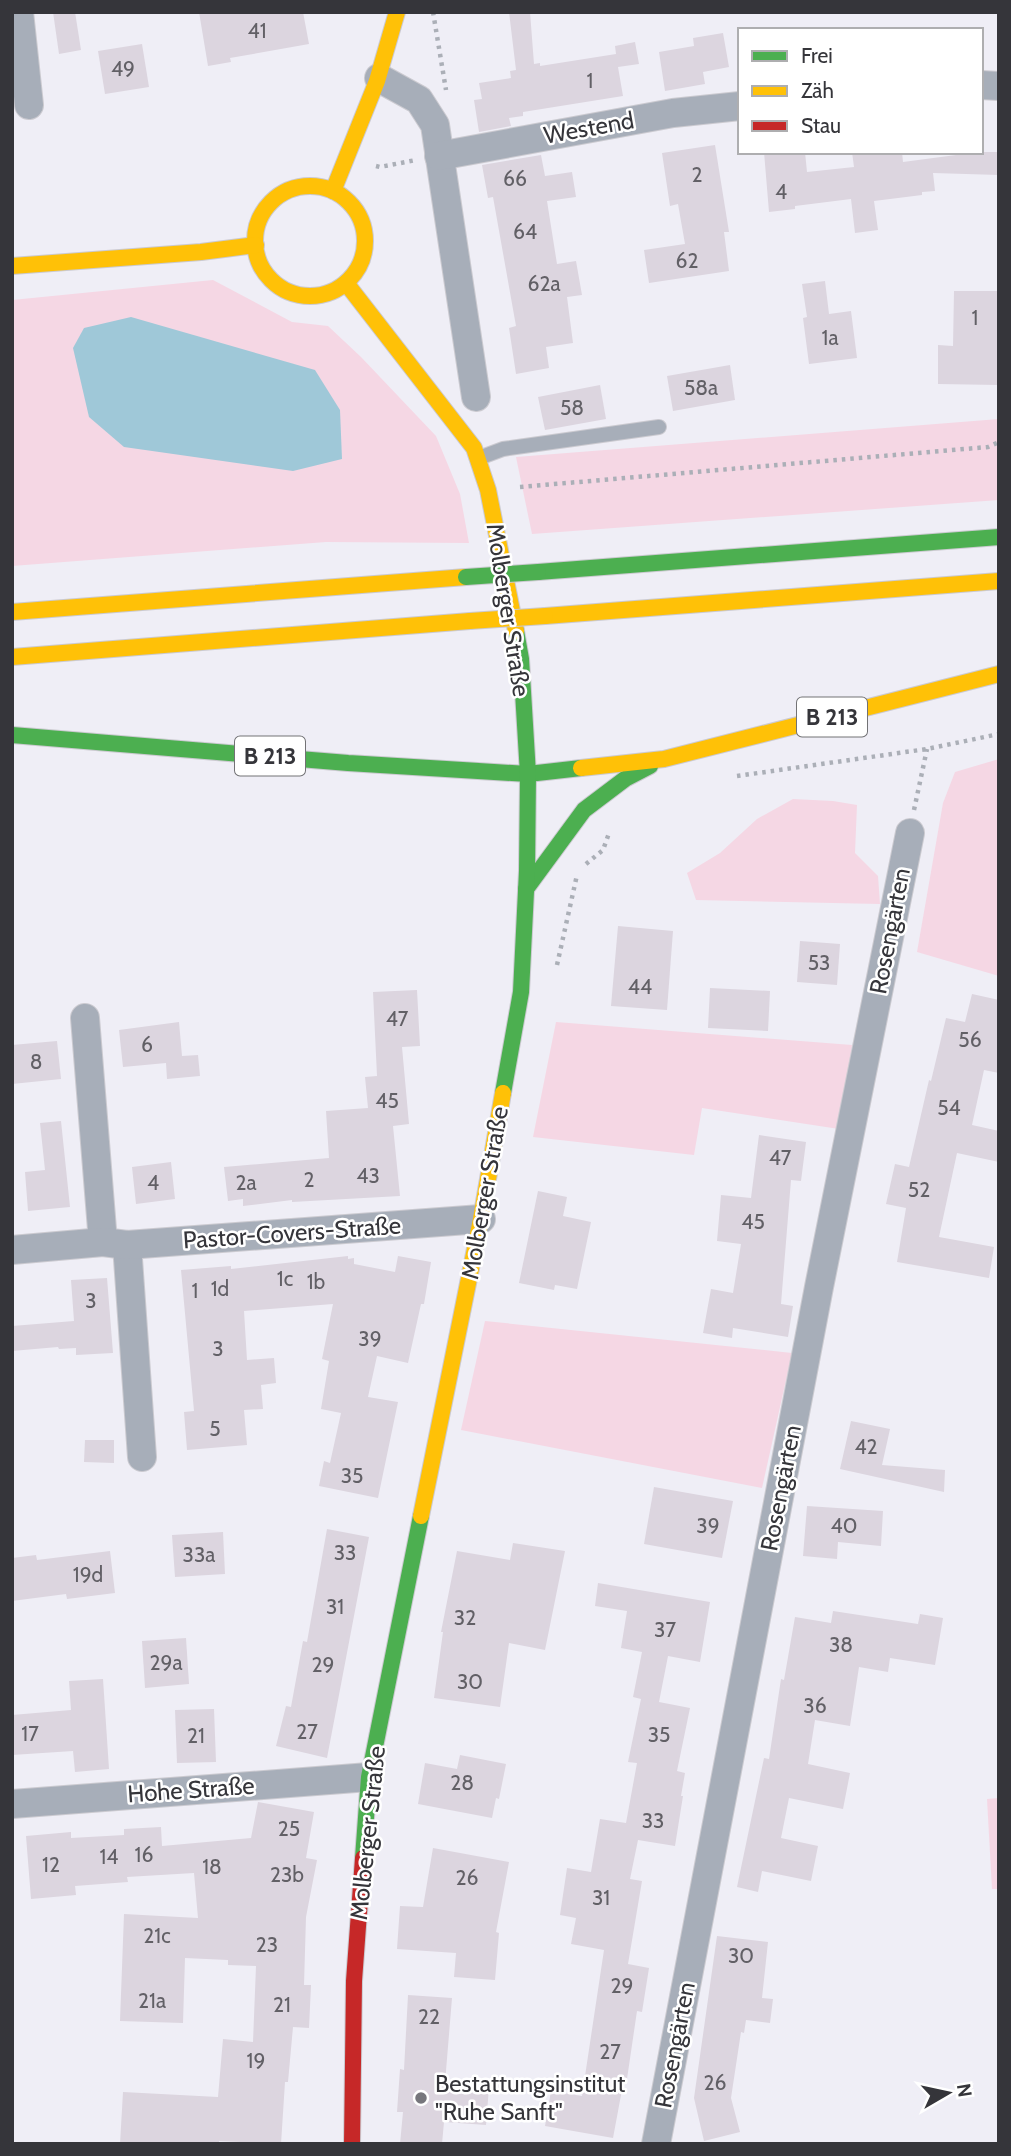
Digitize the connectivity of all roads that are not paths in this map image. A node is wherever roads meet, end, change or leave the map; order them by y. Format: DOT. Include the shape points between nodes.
graph roads {
  1 [pos="19,12"];
  2 [pos="397,12"];
  3 [pos="379,78"];
  4 [pos="29,105"];
  5 [pos="738,106"];
  6 [pos="439,156"];
  7 [pos="333,191"];
  8 [pos="256,244"];
  9 [pos="12,266"];
  10 [pos="346,283"];
  11 [pos="476,397"];
  12 [pos="659,427"];
  13 [pos="478,459"];
  14 [pos="999,537"];
  15 [pos="999,581"];
  16 [pos="39,594"];
  17 [pos="127,603"];
  18 [pos="12,612"];
  19 [pos="12,657"];
  20 [pos="999,674"];
  21 [pos="12,735"];
  22 [pos="664,758"];
  23 [pos="528,774"];
  24 [pos="910,833"];
  25 [pos="526,889"];
  26 [pos="85,1018"];
  27 [pos="481,1219"];
  28 [pos="115,1243"];
  29 [pos="12,1250"];
  30 [pos="142,1457"];
  31 [pos="369,1777"];
  32 [pos="12,1804"];
  33 [pos="352,2144"];
  34 [pos="656,2144"];
  1 -- 4 [label="street"];
  2 -- 3 [label="main road"];
  3 -- 6 [label="street" via="419,100 435,125"];
  3 -- 7 [label="main road"];
  5 -- 6 [label="street, Westend" via="673,113"];
  6 -- 11 [label="street"];
  7 -- 8 [label="main road" via="306,186 273,200 262,214"];
  7 -- 10 [label="main road" via="354,207 366,240 363,258"];
  8 -- 9 [label="main road" via="201,253"];
  8 -- 10 [label="main road" via="262,267 288,292 325,295"];
  10 -- 13 [label="main road, Molberger Straße" via="474,447"];
  12 -- 13 [label="lane" via="503,449"];
  13 -- 23 [label="main road, Molberger Straße" via="521,659"];
  14 -- 17 [label="main road, bridge"];
  15 -- 19 [label="main road, bridge"];
  16 -- 17 [label="main road"];
  17 -- 18 [label="main road"];
  20 -- 22 [label="main road, B 213"];
  21 -- 23 [label="main road, B 213"];
  22 -- 23 [label="main road, B 213"];
  22 -- 25 [label="main road, B 213" via="625,779 584,810"];
  23 -- 25 [label="main road, Molberger Straße"];
  24 -- 34 [label="street, Rosengärten" via="808,1340"];
  25 -- 27 [label="main road, Molberger Straße" via="521,992"];
  26 -- 28 [label="street"];
  27 -- 28 [label="street, Pastor-Covers-Straße"];
  27 -- 31 [label="main road, Molberger Straße"];
  28 -- 29 [label="street, Pastor-Covers-Straße"];
  28 -- 30 [label="street"];
  31 -- 32 [label="street, Hohe Straße"];
  31 -- 33 [label="main road, Molberger Straße" via="354,1981"];
}
